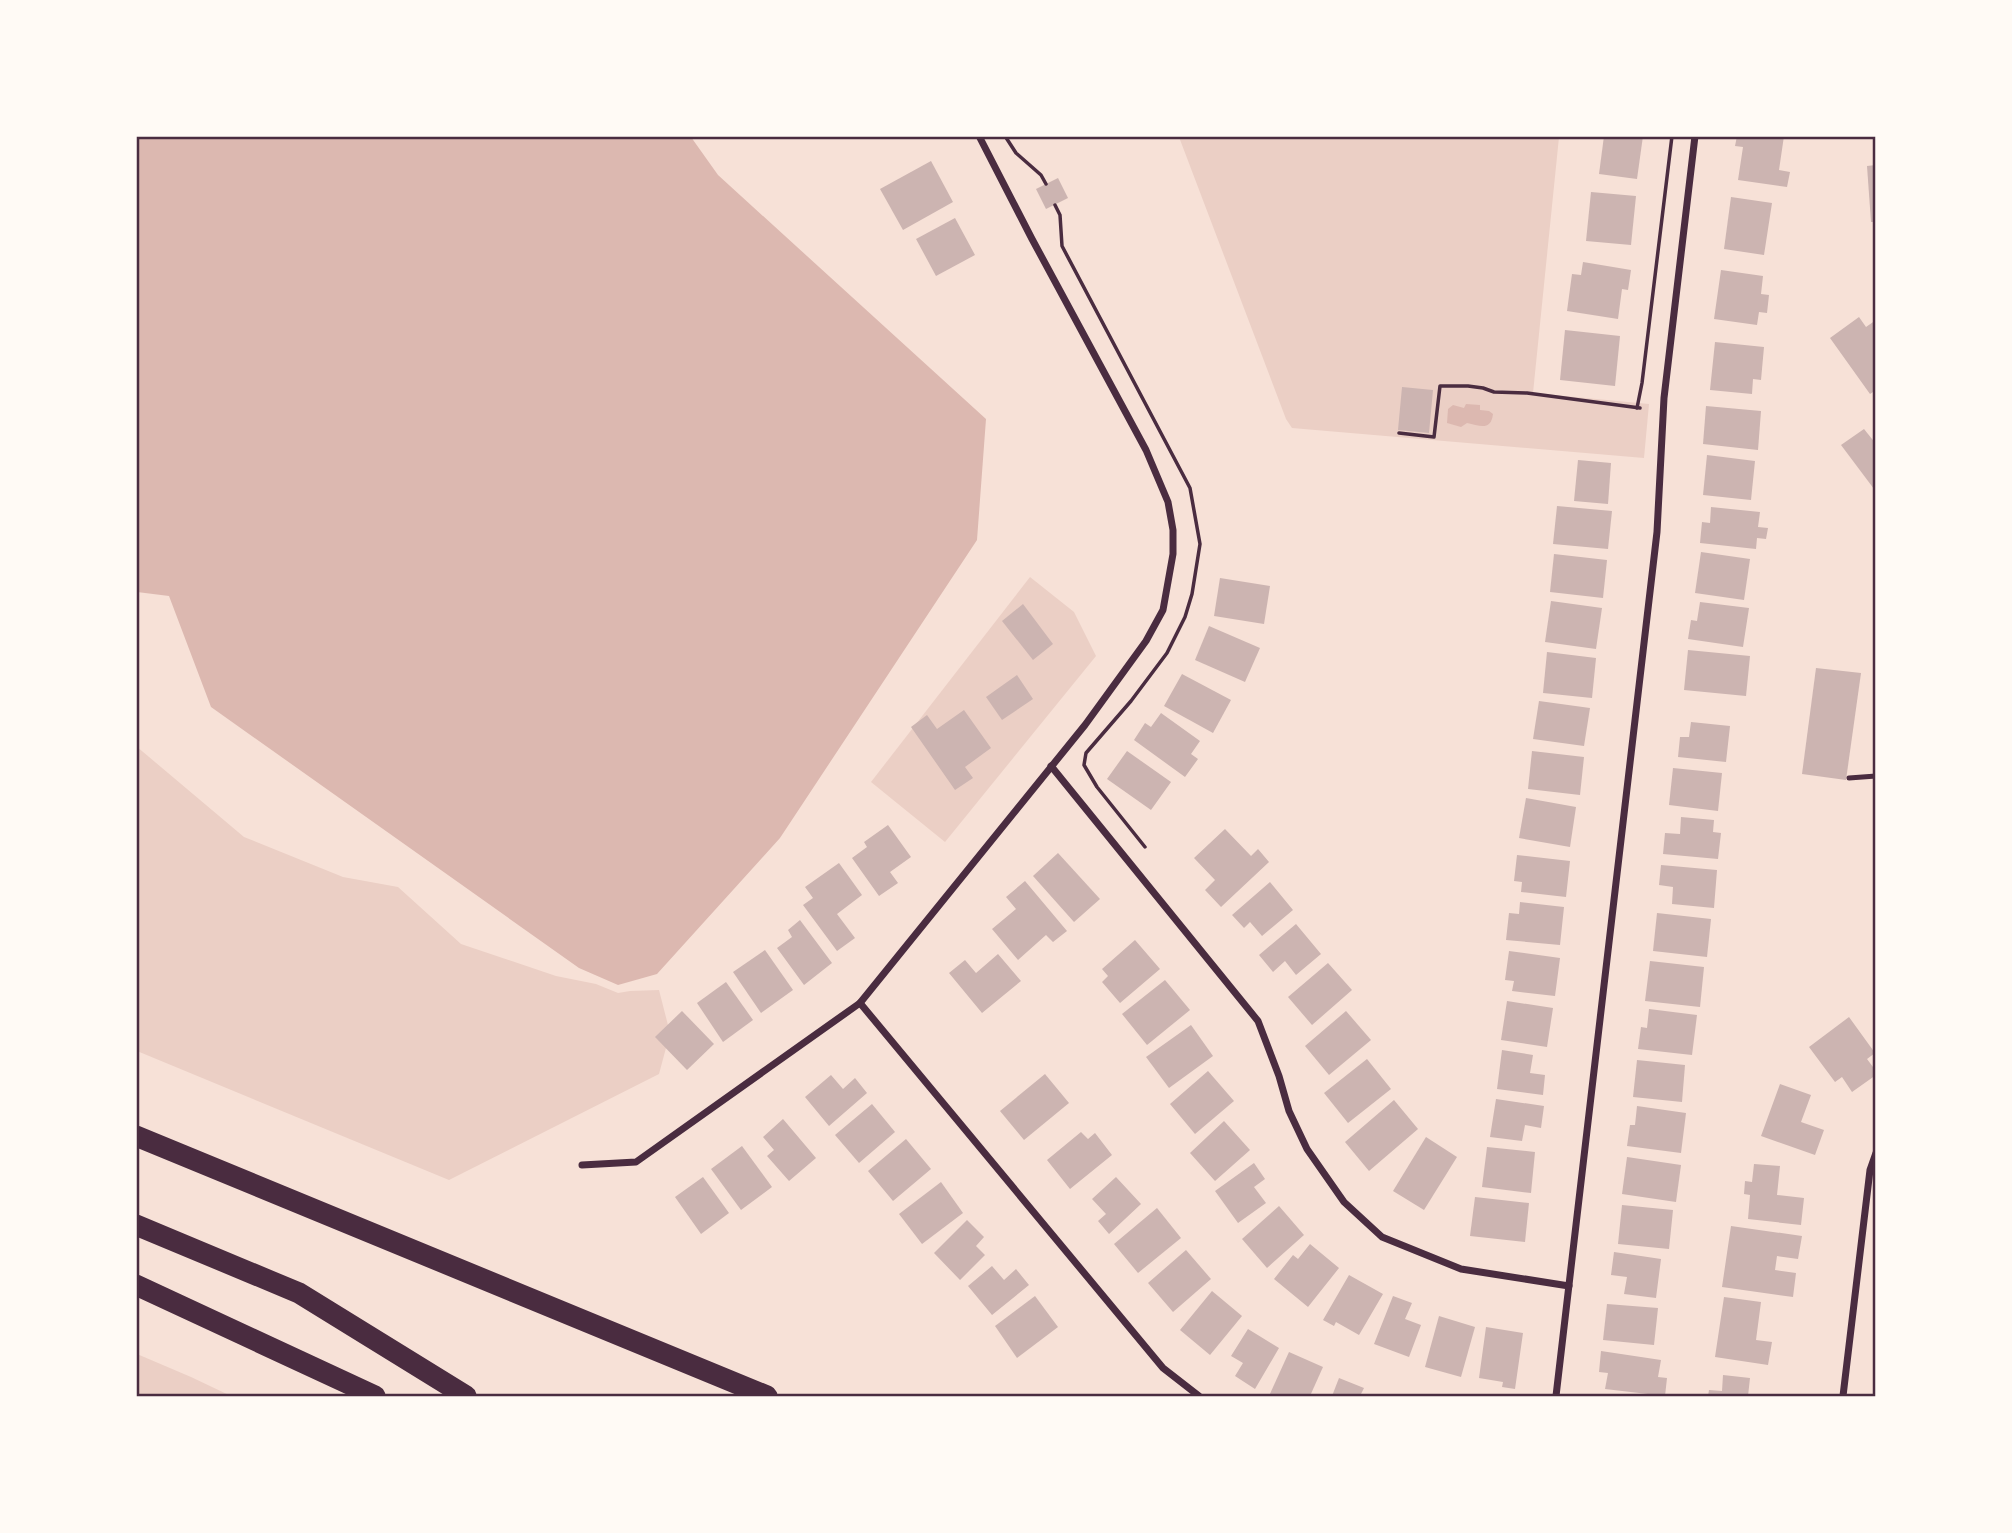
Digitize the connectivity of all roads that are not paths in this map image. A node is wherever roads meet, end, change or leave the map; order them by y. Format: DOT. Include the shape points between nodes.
graph roads {
  1 [pos="979,136"];
  2 [pos="1695,136"];
  3 [pos="1051,766"];
  4 [pos="1875,776"];
  5 [pos="1849,778"];
  6 [pos="860,1003"];
  7 [pos="136,1136"];
  8 [pos="1875,1153"];
  9 [pos="582,1165"];
  10 [pos="136,1225"];
  11 [pos="136,1286"];
  12 [pos="1569,1286"];
  13 [pos="375,1396"];
  14 [pos="466,1396"];
  15 [pos="767,1396"];
  16 [pos="1199,1396"];
  17 [pos="1556,1396"];
  18 [pos="1843,1396"];
  1 -- 3 [label="street" via="1146,450 1168,502 1173,530 1164,610"];
  2 -- 12 [label="street" via="1664,398 1657,532"];
  3 -- 6 [label="street"];
  3 -- 12 [label="street" via="1258,1021 1307,1149 1344,1202 1382,1237 1461,1269"];
  4 -- 5 [label="lane"];
  6 -- 9 [label="street" via="636,1163"];
  6 -- 16 [label="street" via="1163,1368"];
  7 -- 15 [label="highway"];
  8 -- 18 [label="street"];
  10 -- 14 [label="highway" via="299,1293"];
  11 -- 13 [label="highway"];
  12 -- 17 [label="street"];
}
